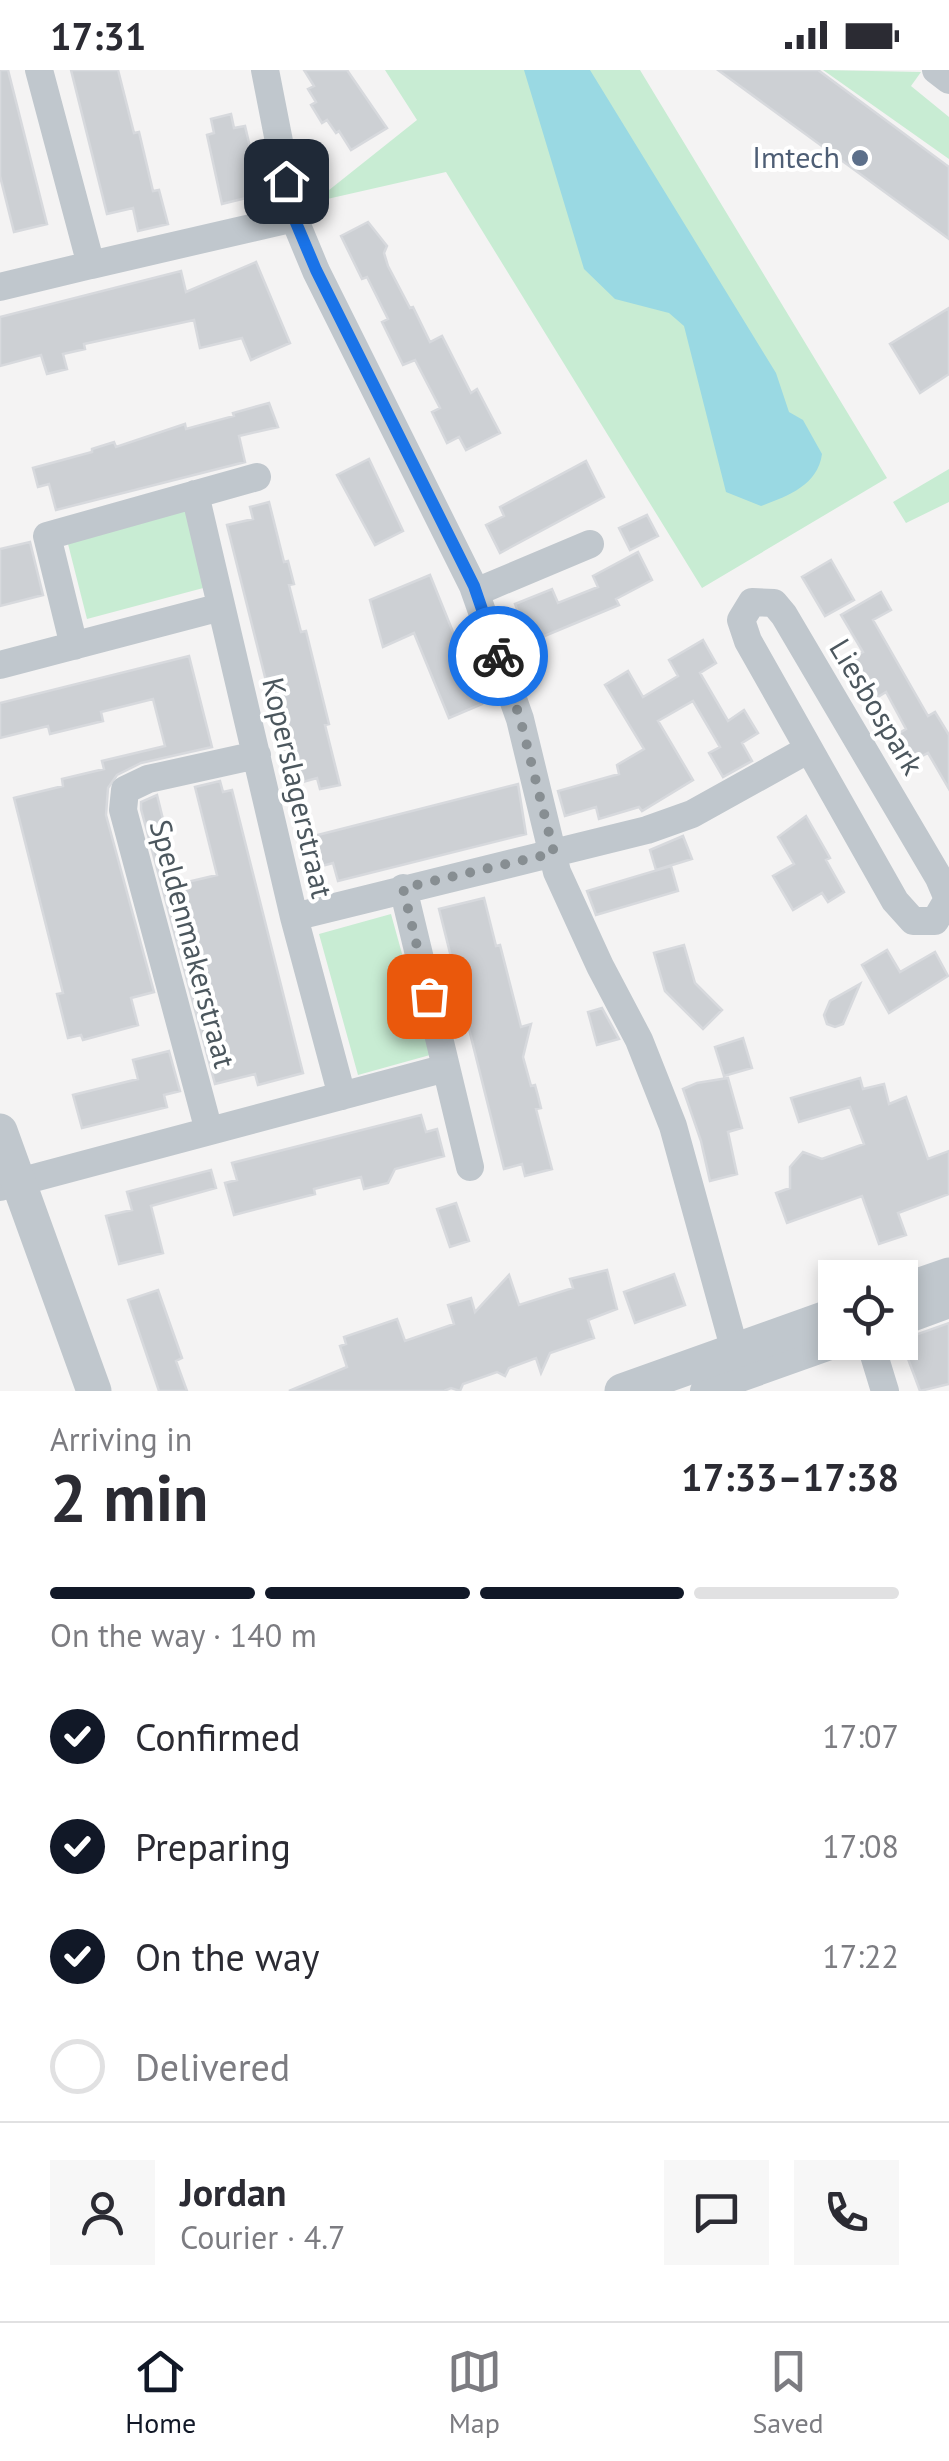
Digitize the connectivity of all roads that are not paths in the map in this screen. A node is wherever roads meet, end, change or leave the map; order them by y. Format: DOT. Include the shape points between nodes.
graph roads {
  1 [pos="40,70"];
  2 [pos="265,70"];
  3 [pos="936,70"];
  4 [pos="949,80"];
  5 [pos="294,218"];
  6 [pos="91,265"];
  7 [pos="0,287"];
  8 [pos="257,477"];
  9 [pos="195,494"];
  10 [pos="590,544"];
  11 [pos="476,592"];
  12 [pos="221,607"];
  13 [pos="74,646"];
  14 [pos="0,665"];
  15 [pos="808,750"];
  16 [pos="257,755"];
  17 [pos="554,853"];
  18 [pos="403,888"];
  19 [pos="294,917"];
  20 [pos="446,1068"];
  21 [pos="342,1096"];
  22 [pos="0,1130"];
  23 [pos="208,1132"];
  24 [pos="470,1167"];
  25 [pos="9,1184"];
  26 [pos="949,1275"];
  27 [pos="918,1286"];
  28 [pos="949,1304"];
  29 [pos="918,1315"];
  30 [pos="818,1322"];
  31 [pos="818,1350"];
  32 [pos="735,1351"];
  33 [pos="876,1360"];
  34 [pos="94,1391"];
  35 [pos="622,1391"];
  36 [pos="704,1391"];
  37 [pos="885,1391"];
  1 -- 6 [label="street"];
  2 -- 5 [label="street"];
  3 -- 4 [label="street"];
  5 -- 6 [label="street"];
  5 -- 11 [label="street"];
  6 -- 7 [label="street"];
  8 -- 9 [label="street"];
  9 -- 12 [label="street, Koperslagerstraat"];
  9 -- 13 [label="street" via="47,536"];
  10 -- 11 [label="street"];
  11 -- 17 [label="street" via="520,718"];
  12 -- 13 [label="street"];
  12 -- 16 [label="street, Koperslagerstraat"];
  13 -- 14 [label="street"];
  15 -- 15 [label="street, Liesbospark" via="896,901 913,922 935,920 948,899 939,878 784,616 774,603 752,602 741,620 748,640"];
  15 -- 17 [label="street" via="692,814"];
  16 -- 19 [label="street, Koperslagerstraat"];
  16 -- 23 [label="street, Speldenmakerstraat" via="148,779 125,790 122,810"];
  17 -- 18 [label="street"];
  17 -- 32 [label="street" via="673,1126"];
  18 -- 19 [label="street"];
  18 -- 20 [label="street"];
  19 -- 21 [label="street, Koperslagerstraat"];
  20 -- 21 [label="street"];
  20 -- 24 [label="street"];
  21 -- 23 [label="street"];
  22 -- 25 [label="street"];
  23 -- 25 [label="street"];
  25 -- 34 [label="street"];
  26 -- 27 [label="street"];
  28 -- 29 [label="street"];
  30 -- 32 [label="street"];
  31 -- 36 [label="street"];
  32 -- 35 [label="street"];
  33 -- 37 [label="street"];
}
